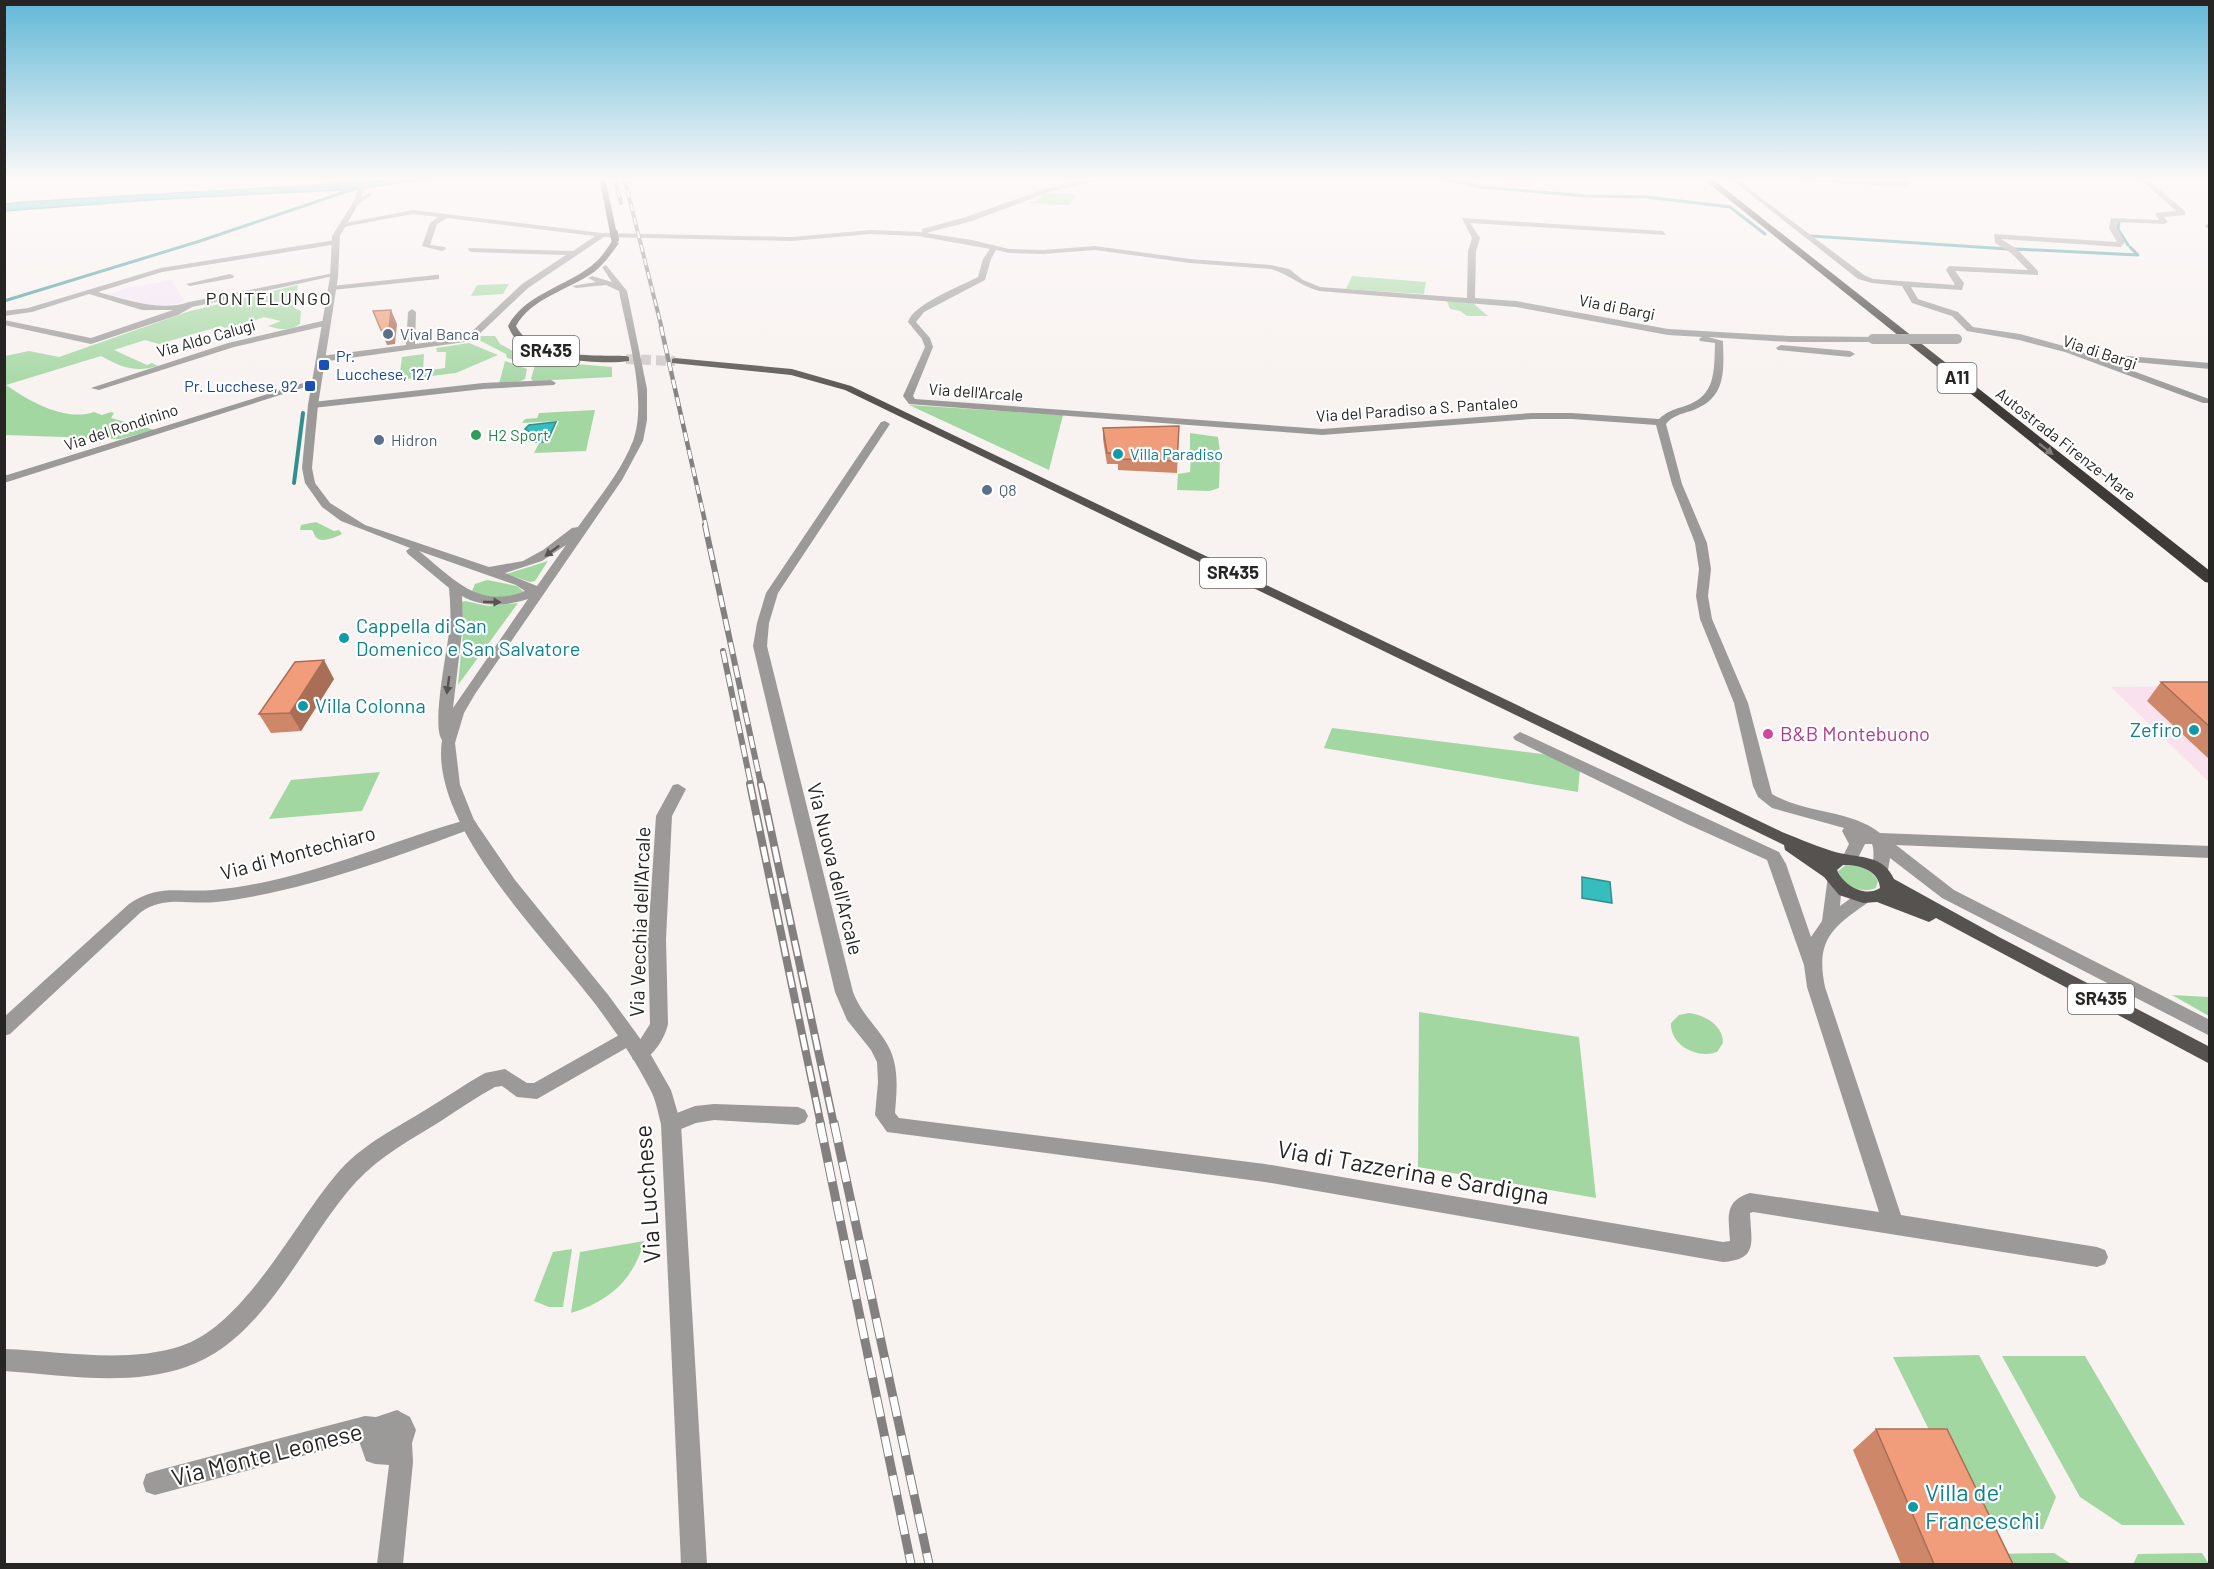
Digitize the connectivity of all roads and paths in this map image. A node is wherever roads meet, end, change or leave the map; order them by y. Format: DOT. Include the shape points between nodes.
graph roads {
  1 [pos="286,250"];
  2 [pos="335,250"];
  3 [pos="480,250"];
  4 [pos="579,250"];
  5 [pos="609,250"];
  6 [pos="618,250"];
  7 [pos="992,250"];
  8 [pos="1015,250"];
  9 [pos="1059,250"];
  10 [pos="1111,250"];
  11 [pos="1472,250"];
  12 [pos="1797,250"];
  13 [pos="1809,250"];
  14 [pos="1826,250"];
  15 [pos="2013,250"];
  16 [pos="575,253"];
  17 [pos="606,267"];
  18 [pos="334,275"];
  19 [pos="591,276"];
  20 [pos="436,277"];
  21 [pos="614,278"];
  22 [pos="190,284"];
  23 [pos="606,284"];
  24 [pos="1905,284"];
  25 [pos="576,286"];
  26 [pos="621,287"];
  27 [pos="332,288"];
  28 [pos="87,291"];
  29 [pos="245,292"];
  30 [pos="1471,300"];
  31 [pos="535,302"];
  32 [pos="189,305"];
  33 [pos="412,312"];
  34 [pos="4,314"];
  35 [pos="4,322"];
  36 [pos="326,323"];
  37 [pos="1668,332"];
  38 [pos="1719,341"];
  39 [pos="410,347"];
  40 [pos="1850,354"];
  41 [pos="626,358"];
  42 [pos="2092,358"];
  43 [pos="321,359"];
  44 [pos="675,361"];
  45 [pos="2210,366"];
  46 [pos="316,382"];
  47 [pos="551,383"];
  48 [pos="96,388"];
  49 [pos="2208,401"];
  50 [pos="313,405"];
  51 [pos="1104,416"];
  52 [pos="1661,422"];
  53 [pos="885,424"];
  54 [pos="4,480"];
  55 [pos="596,512"];
  56 [pos="403,543"];
  57 [pos="2210,563"];
  58 [pos="482,571"];
  59 [pos="2210,579"];
  60 [pos="455,585"];
  61 [pos="538,593"];
  62 [pos="1520,737"];
  63 [pos="448,743"];
  64 [pos="678,789"];
  65 [pos="1840,820"];
  66 [pos="469,824"];
  67 [pos="1776,836"];
  68 [pos="1855,838"];
  69 [pos="1879,840"];
  70 [pos="2210,852"];
  71 [pos="1845,858"];
  72 [pos="1914,868"];
  73 [pos="1832,877"];
  74 [pos="1879,882"];
  75 [pos="1830,921"];
  76 [pos="1810,960"];
  77 [pos="4,1029"];
  78 [pos="2210,1029"];
  79 [pos="634,1046"];
  80 [pos="2210,1056"];
  81 [pos="885,1115"];
  82 [pos="798,1116"];
  83 [pos="671,1124"];
  84 [pos="1893,1224"];
  85 [pos="2097,1257"];
  86 [pos="4,1360"];
  87 [pos="155,1483"];
  88 [pos="390,1564"];
  89 [pos="694,1564"];
  1 -- 28 [label="street" via="172,267"];
  2 -- 18 [label="street, Via Lucchese"];
  3 -- 16 [label="street"];
  4 -- 16 [label="street"];
  5 -- 19 [label="main road"];
  6 -- 17 [label="main road"];
  7 -- 51 [label="street, Via dell'Arcale" via="982,278 914,317 912,322 929,347 909,391 909,400 927,405"];
  8 -- 9 [label="street, Via di Bargi"];
  10 -- 30 [label="street, Via di Bargi" via="1266,266 1286,271 1319,289"];
  11 -- 30 [label="street"];
  12 -- 59 [label="highway, Autostrada Firenze-Mare / A11, one-way"];
  13 -- 57 [label="highway, Autostrada Firenze-Mare / A11"];
  14 -- 24 [label="street" via="1872,282"];
  15 -- 24 [label="street" via="2035,273 1952,268 1959,288"];
  16 -- 39 [label="street" via="523,288 472,337"];
  17 -- 19 [label="main road, SR435"];
  17 -- 21 [label="street"];
  18 -- 27 [label="street, Via Lucchese"];
  18 -- 29 [label="street"];
  19 -- 21 [label="street"];
  19 -- 23 [label="street"];
  19 -- 25 [label="main road, SR435"];
  19 -- 31 [label="main road"];
  20 -- 27 [label="street"];
  21 -- 26 [label="street"];
  22 -- 29 [label="street" via="228,274"];
  23 -- 25 [label="street"];
  23 -- 26 [label="street"];
  24 -- 42 [label="street" via="1915,301 1955,314 1970,329 2027,338"];
  25 -- 31 [label="main road, SR435"];
  26 -- 55 [label="street, Via Lucchese" via="642,393 642,420 626,467"];
  27 -- 36 [label="street, Via Lucchese"];
  28 -- 32 [label="street" via="146,308"];
  28 -- 34 [label="street"];
  29 -- 32 [label="street"];
  30 -- 37 [label="street, Via di Bargi" via="1525,305"];
  31 -- 41 [label="main road, SR435" via="512,324 515,336 523,343 560,354"];
  32 -- 35 [label="street" via="91,341"];
  33 -- 39 [label="street"];
  36 -- 43 [label="street, Via Lucchese"];
  36 -- 48 [label="street, Via Aldo Calugi" via="231,345"];
  37 -- 38 [label="street"];
  37 -- 49 [label="street, Via di Bargi, bridge" via="1790,339 2003,342 2043,350"];
  38 -- 40 [label="street"];
  38 -- 52 [label="street" via="1717,378 1710,398"];
  39 -- 43 [label="street"];
  42 -- 45 [label="street"];
  42 -- 49 [label="street"];
  43 -- 46 [label="street, Via Lucchese"];
  44 -- 67 [label="main road, SR435" via="792,372 848,388"];
  46 -- 50 [label="street, Via Lucchese"];
  46 -- 54 [label="street, Via del Rondinino"];
  47 -- 50 [label="street"];
  50 -- 56 [label="street, Via Lucchese" via="307,468 310,483 326,505 345,519"];
  51 -- 52 [label="street, Via del Paradiso a S. Pantaleo" via="1322,432 1532,416"];
  52 -- 65 [label="street" via="1677,484 1701,543 1706,619 1741,702 1762,792 1777,804"];
  53 -- 81 [label="street, Via Nuova dell'Arcale" via="772,593 760,653 844,992 853,1015 878,1045 886,1062"];
  55 -- 58 [label="street, Via Lucchese, one-way" via="556,549 538,560 515,568"];
  55 -- 61 [label="street, Via Lucchese"];
  56 -- 58 [label="street, Via Lucchese"];
  56 -- 60 [label="street, Via Lucchese"];
  58 -- 61 [label="street, Via Lucchese" via="520,582"];
  60 -- 61 [label="street, Via Lucchese, one-way" via="470,597 486,602"];
  60 -- 63 [label="street, Via Lucchese, one-way" via="457,623 444,733"];
  61 -- 63 [label="street, Via Lucchese" via="468,694 457,713"];
  62 -- 76 [label="street" via="1773,856"];
  63 -- 66 [label="street, Via Lucchese" via="452,785"];
  64 -- 79 [label="street, Via Vecchia dell'Arcale" via="664,816 657,939 659,1024 657,1032"];
  65 -- 68 [label="street"];
  65 -- 69 [label="street"];
  66 -- 77 [label="street, Via di Montechiaro" via="264,887 212,897 155,896 135,908"];
  66 -- 79 [label="street, Via Lucchese" via="509,884"];
  67 -- 71 [label="main road"];
  67 -- 73 [label="main road"];
  68 -- 69 [label="street"];
  68 -- 71 [label="street" via="1857,847"];
  69 -- 70 [label="street"];
  69 -- 72 [label="street"];
  69 -- 74 [label="street" via="1883,852"];
  71 -- 73 [label="main road" via="1831,864"];
  71 -- 74 [label="main road, SR435" via="1870,864"];
  72 -- 74 [label="street"];
  72 -- 78 [label="street" via="1954,898"];
  73 -- 74 [label="main road, SR435" via="1847,891"];
  73 -- 75 [label="street"];
  74 -- 75 [label="street"];
  74 -- 80 [label="main road, SR435"];
  75 -- 76 [label="street"];
  76 -- 84 [label="street"];
  79 -- 83 [label="street, Via Lucchese" via="661,1090"];
  79 -- 86 [label="street" via="537,1091 524,1091 506,1077 492,1079 372,1155 336,1189 251,1305 221,1335 187,1355 150,1364 122,1365"];
  81 -- 84 [label="street, Via di Tazzerina e Sardigna" via="890,1123 906,1128 1265,1173 1723,1252 1741,1247 1739,1212 1745,1203"];
  82 -- 83 [label="street" via="714,1112"];
  83 -- 89 [label="street, Via Lucchese"];
  84 -- 85 [label="street, Via di Tazzerina e Sardigna"];
  87 -- 88 [label="street, Via Monte Leonese" via="365,1428 400,1423 404,1432"];
}
